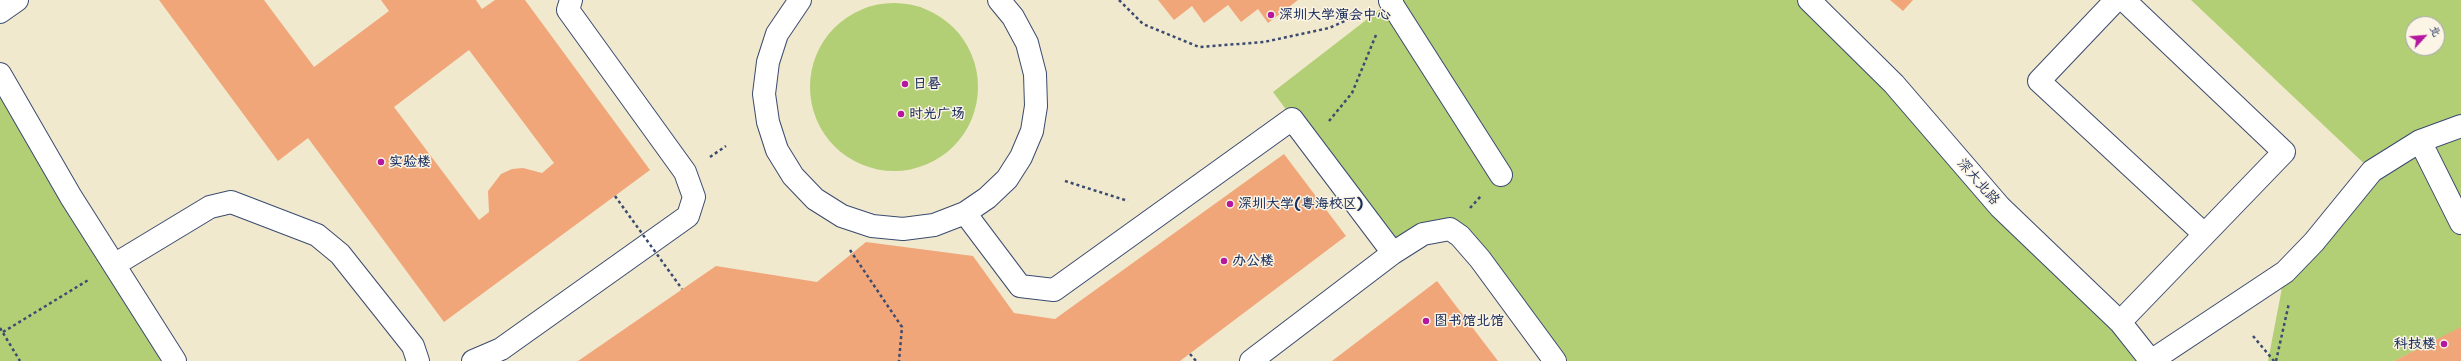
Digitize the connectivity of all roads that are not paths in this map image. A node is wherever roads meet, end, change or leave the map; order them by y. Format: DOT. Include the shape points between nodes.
graph roads {
  1 [pos="17,0"];
  2 [pos="571,0"];
  3 [pos="800,0"];
  4 [pos="999,0"];
  5 [pos="1809,0"];
  6 [pos="2116,0"];
  7 [pos="2124,0"];
  8 [pos="1391,1"];
  9 [pos="0,12"];
  10 [pos="0,74"];
  11 [pos="2461,126"];
  12 [pos="2420,141"];
  13 [pos="1500,174"];
  14 [pos="965,213"];
  15 [pos="2461,223"];
  16 [pos="2203,234"];
  17 [pos="1393,253"];
  18 [pos="114,265"];
  19 [pos="2120,322"];
  20 [pos="175,361"];
  21 [pos="418,361"];
  22 [pos="473,361"];
  23 [pos="1250,361"];
  24 [pos="1555,361"];
  25 [pos="2151,361"];
  1 -- 9 [label="street"];
  2 -- 22 [label="street" via="568,10 686,172 694,197 688,216 501,349"];
  3 -- 14 [label="street" via="777,34 768,62 764,94 768,122 777,150 793,176 815,199 842,216 872,226 903,229 934,225"];
  4 -- 14 [label="street" via="1013,17 1027,43 1035,74 1036,106 1032,131 1021,157 1007,179 987,198"];
  5 -- 19 [label="street, 深大北路" via="1894,84 2000,207"];
  6 -- 16 [label="street" via="2038,81"];
  7 -- 16 [label="street" via="2284,152"];
  8 -- 13 [label="street"];
  10 -- 18 [label="street" via="71,197"];
  11 -- 12 [label="street"];
  12 -- 15 [label="street"];
  12 -- 25 [label="street" via="2372,171 2314,242 2285,272"];
  14 -- 17 [label="street" via="1020,286 1054,290 1292,119"];
  16 -- 19 [label="street"];
  17 -- 23 [label="street"];
  17 -- 24 [label="street" via="1423,234 1450,229 1460,236 1480,259"];
  18 -- 20 [label="street"];
  18 -- 21 [label="street" via="210,207 230,202 317,235 340,254 412,346"];
  19 -- 25 [label="street, 深大北路"];
}
